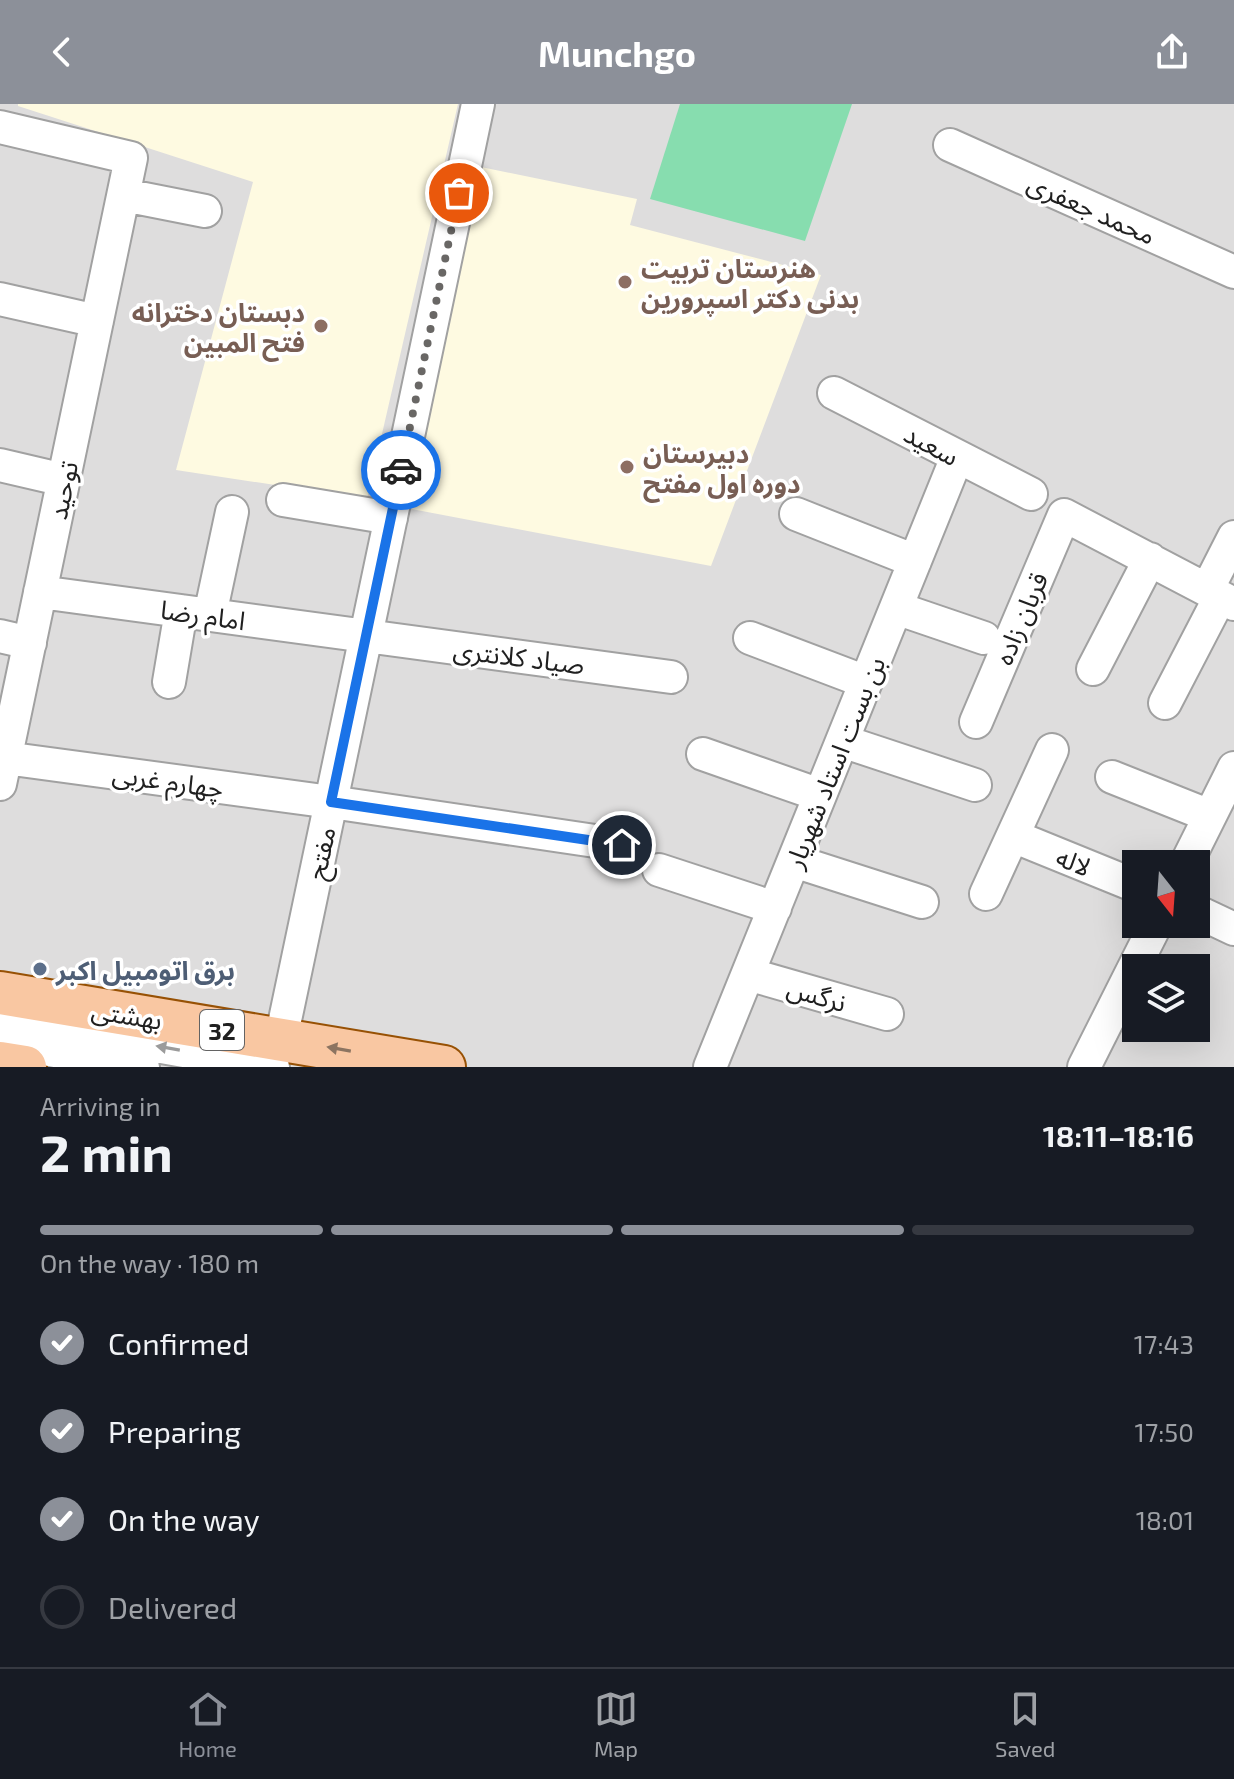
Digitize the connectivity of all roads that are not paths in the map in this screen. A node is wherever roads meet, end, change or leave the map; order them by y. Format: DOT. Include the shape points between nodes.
graph roads {
  1 [pos="478,104"];
  2 [pos="0,127"];
  3 [pos="950,145"];
  4 [pos="124,195"];
  5 [pos="205,211"];
  6 [pos="1234,272"];
  7 [pos="0,299"];
  8 [pos="97,321"];
  9 [pos="834,393"];
  10 [pos="957,457"];
  11 [pos="0,465"];
  12 [pos="64,480"];
  13 [pos="1031,494"];
  14 [pos="283,500"];
  15 [pos="232,512"];
  16 [pos="796,514"];
  17 [pos="391,518"];
  18 [pos="1234,537"];
  19 [pos="1150,559"];
  20 [pos="915,561"];
  21 [pos="40,592"];
  22 [pos="1220,597"];
  23 [pos="896,608"];
  24 [pos="196,613"];
  25 [pos="366,636"];
  26 [pos="750,638"];
  27 [pos="984,638"];
  28 [pos="15,639"];
  29 [pos="1093,669"];
  30 [pos="671,677"];
  31 [pos="169,682"];
  32 [pos="866,682"];
  33 [pos="1165,703"];
  34 [pos="976,722"];
  35 [pos="842,741"];
  36 [pos="1052,750"];
  37 [pos="703,754"];
  38 [pos="3,771"];
  39 [pos="1112,777"];
  40 [pos="1231,780"];
  41 [pos="975,785"];
  42 [pos="820,795"];
  43 [pos="331,802"];
  44 [pos="1210,816"];
  45 [pos="1013,836"];
  46 [pos="622,845"];
  47 [pos="1193,850"];
  48 [pos="794,861"];
  49 [pos="659,870"];
  50 [pos="1122,880"];
  51 [pos="986,894"];
  52 [pos="922,902"];
  53 [pos="775,908"];
  54 [pos="1210,918"];
  55 [pos="1234,929"];
  56 [pos="1149,938"];
  57 [pos="748,974"];
  58 [pos="0,993"];
  59 [pos="887,1014"];
  60 [pos="0,1018"];
  61 [pos="0,1041"];
  62 [pos="277,1053"];
  63 [pos="0,1063"];
  64 [pos="25,1067"];
  65 [pos="143,1067"];
  66 [pos="444,1067"];
  67 [pos="710,1067"];
  68 [pos="1084,1067"];
  1 -- 17 [label="street, مفتح"];
  2 -- 4 [label="street, توحید" via="131,158"];
  3 -- 6 [label="street, محمد جعفری"];
  4 -- 5 [label="street"];
  4 -- 8 [label="street, توحید"];
  7 -- 8 [label="street"];
  8 -- 12 [label="street, توحید"];
  9 -- 10 [label="street, سعید"];
  10 -- 13 [label="street, سعید"];
  10 -- 20 [label="street, بن بست استاد شهریار"];
  11 -- 12 [label="street"];
  12 -- 21 [label="street, توحید"];
  14 -- 17 [label="street"];
  15 -- 24 [label="street"];
  16 -- 20 [label="street"];
  17 -- 25 [label="street, مفتح"];
  18 -- 22 [label="street"];
  19 -- 22 [label="street"];
  19 -- 29 [label="street"];
  19 -- 34 [label="street, قربان زاده" via="1064,515"];
  20 -- 23 [label="street, بن بست استاد شهریار"];
  21 -- 24 [label="street, امام رضا"];
  21 -- 28 [label="street, توحید"];
  22 -- 33 [label="street"];
  23 -- 27 [label="street"];
  23 -- 32 [label="street, بن بست استاد شهریار"];
  24 -- 25 [label="street, امام رضا"];
  24 -- 31 [label="street"];
  25 -- 30 [label="street, صیاد کلانتری"];
  25 -- 43 [label="street, مفتح"];
  26 -- 32 [label="street"];
  28 -- 38 [label="street, توحید"];
  32 -- 35 [label="street, بن بست استاد شهریار"];
  35 -- 41 [label="street"];
  35 -- 42 [label="street, بن بست استاد شهریار"];
  36 -- 45 [label="street"];
  37 -- 42 [label="street"];
  38 -- 43 [label="street, چهارم غربی"];
  39 -- 44 [label="street"];
  40 -- 44 [label="street"];
  42 -- 48 [label="street, بن بست استاد شهریار"];
  43 -- 46 [label="street, چهارم غربی"];
  43 -- 62 [label="street, مفتح"];
  44 -- 47 [label="street"];
  45 -- 50 [label="street, لاله"];
  45 -- 51 [label="street"];
  48 -- 52 [label="street"];
  48 -- 53 [label="street, بن بست استاد شهریار"];
  49 -- 53 [label="street"];
  53 -- 57 [label="street, بن بست استاد شهریار"];
  54 -- 55 [label="street"];
  56 -- 68 [label="street"];
  57 -- 59 [label="street, نرگس"];
  57 -- 67 [label="street, بن بست استاد شهریار"];
  58 -- 62 [label="main road, بهشتی / 32"];
  62 -- 60 [label="street, one-way"];
  61 -- 65 [label="street"];
  66 -- 62 [label="main road, بهشتی / 32, one-way"];
  63 -- 64 [label="main road"];
}
